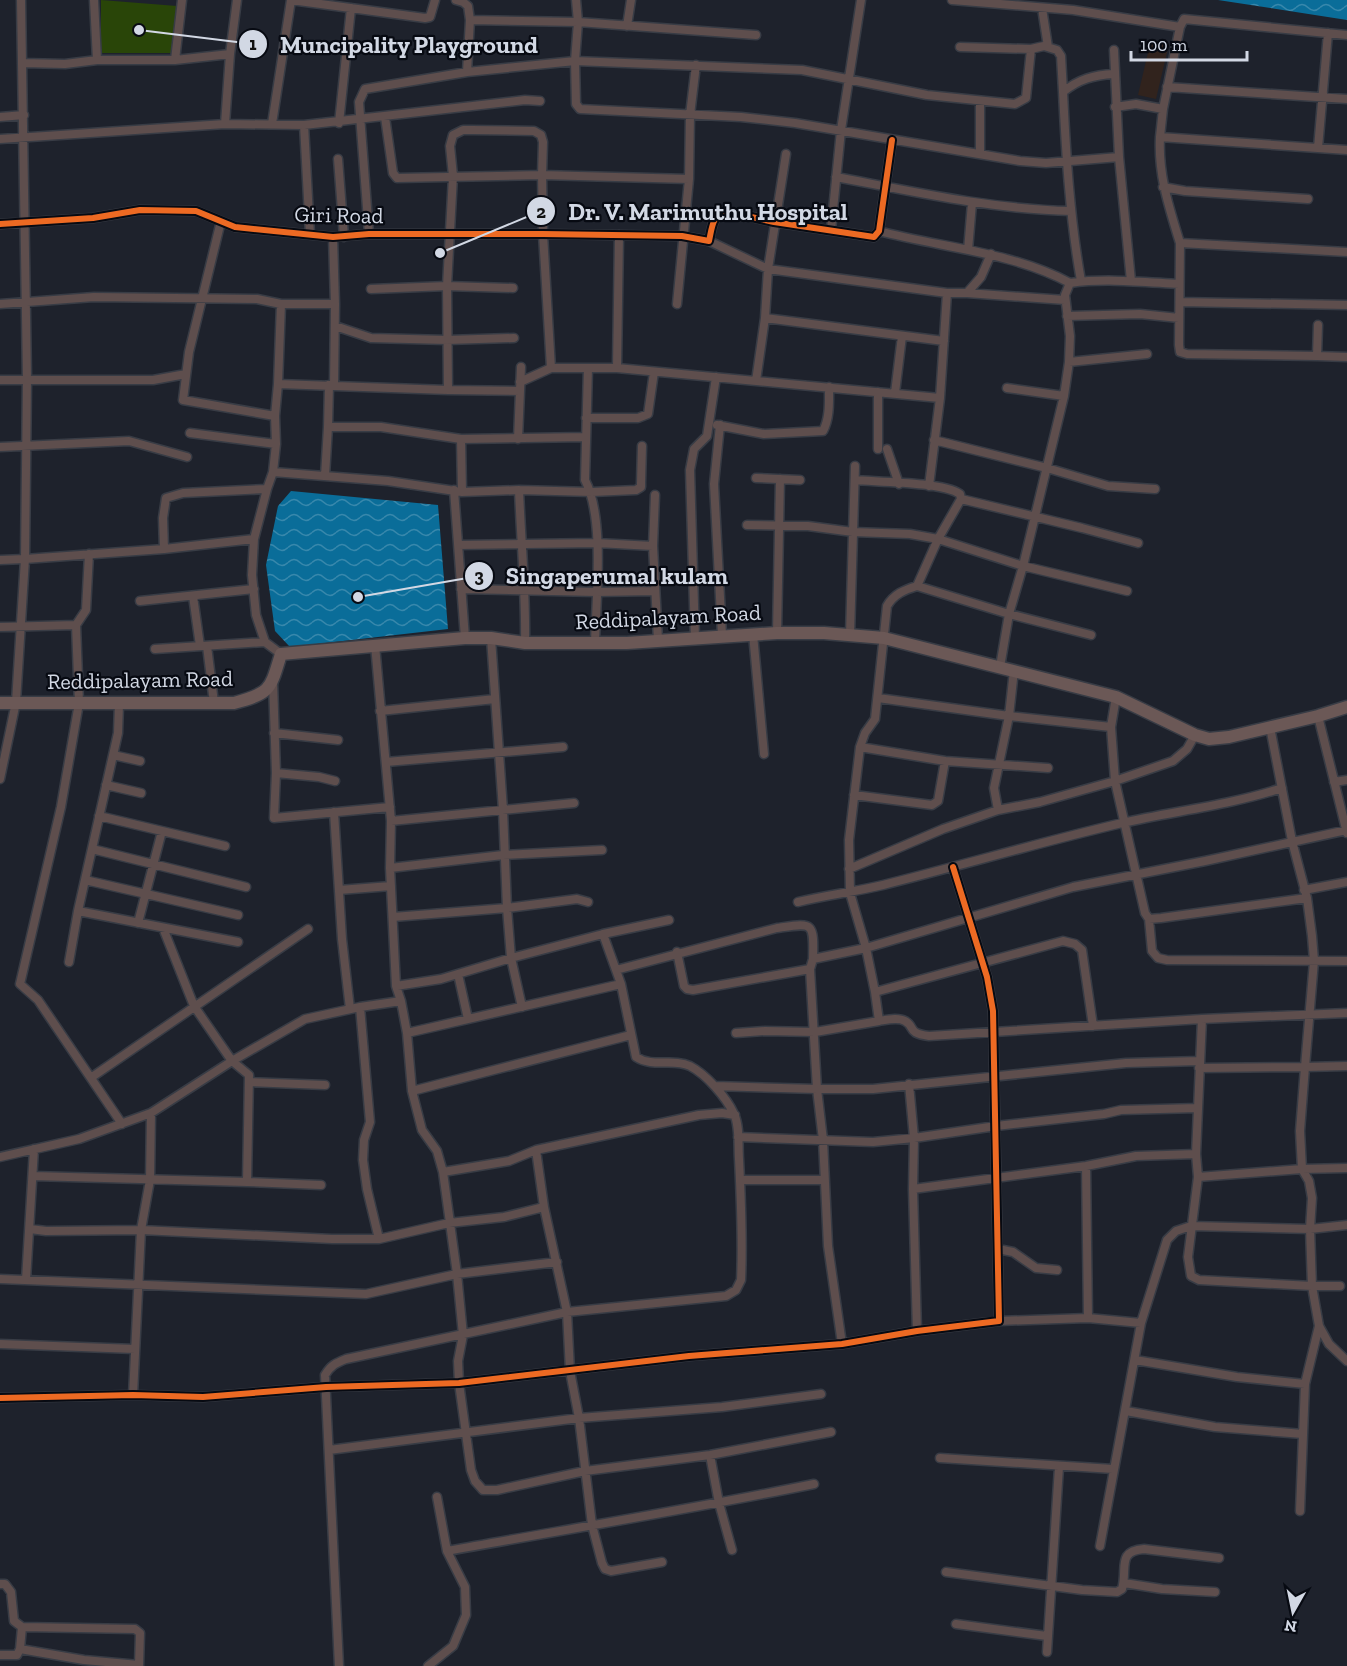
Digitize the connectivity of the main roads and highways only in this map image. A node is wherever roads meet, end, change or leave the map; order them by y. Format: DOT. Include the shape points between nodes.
graph roads {
  1 [pos="0,703"];
  2 [pos="1347,707"];
  1 -- 2 [label="main road, Reddipalayam Road" via="234,703 261,696 273,681 281,654 375,645 465,638 595,643 777,633 884,638 1116,697 1209,739"];
}
